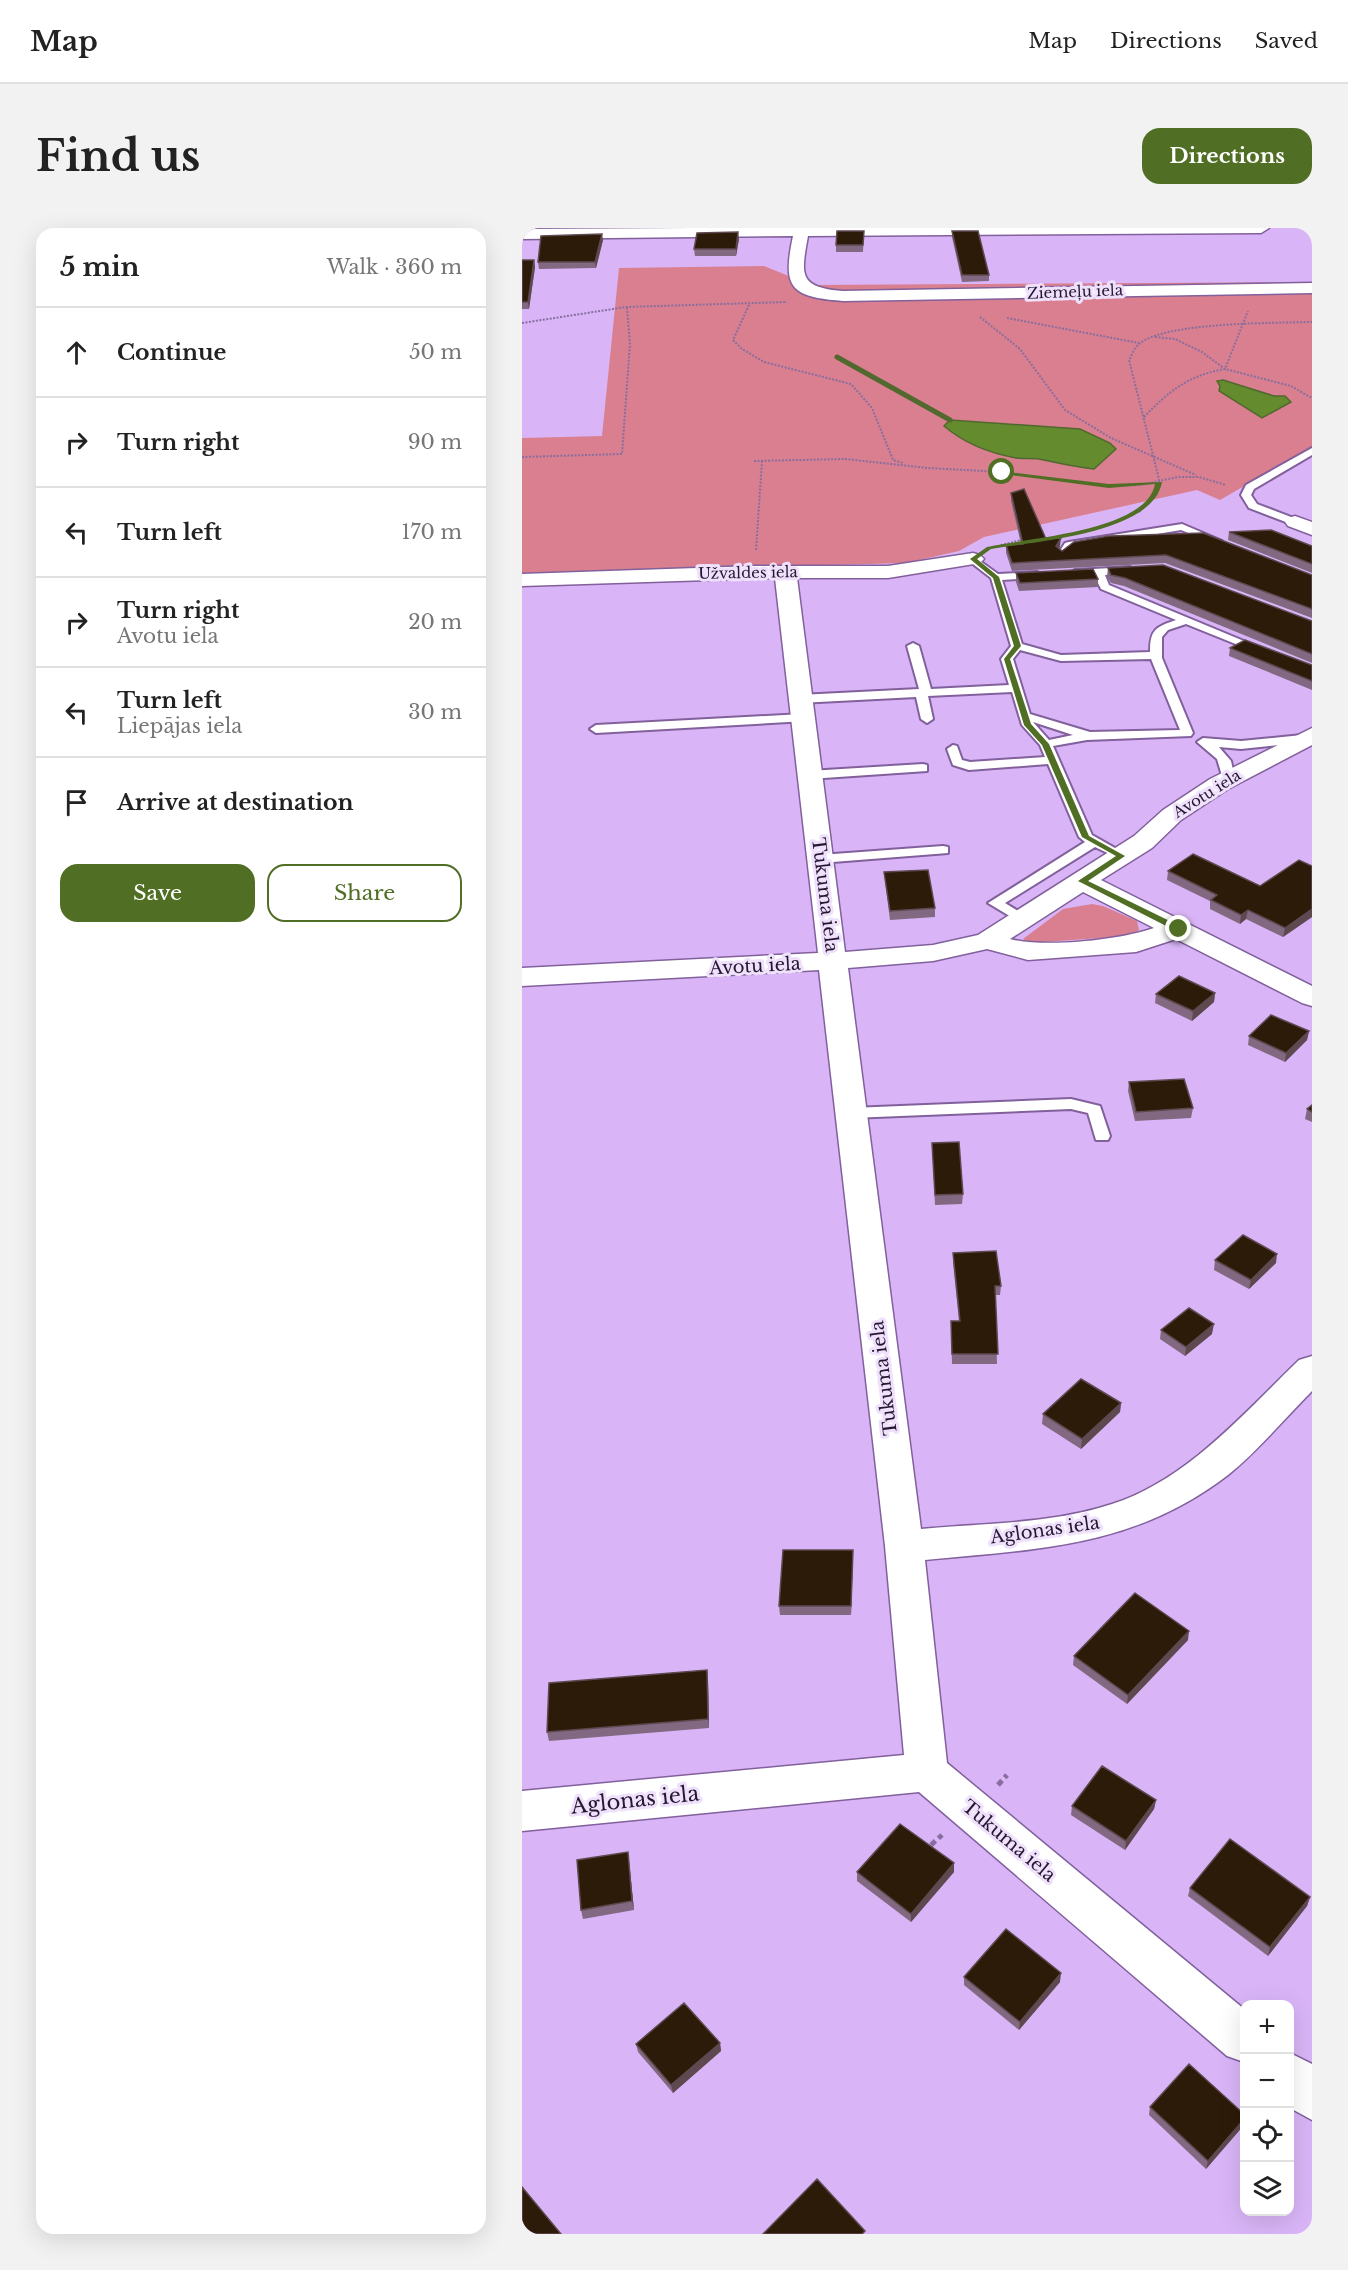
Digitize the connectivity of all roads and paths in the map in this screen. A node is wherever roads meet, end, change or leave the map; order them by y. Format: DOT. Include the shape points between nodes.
graph roads {
  1 [pos="1261,228"];
  2 [pos="799,230"];
  3 [pos="522,234"];
  4 [pos="1312,288"];
  5 [pos="1257,289"];
  6 [pos="838,295"];
  7 [pos="749,305"];
  8 [pos="626,307"];
  9 [pos="979,316"];
  10 [pos="1004,317"];
  11 [pos="1312,322"];
  12 [pos="522,323"];
  13 [pos="1244,326"];
  14 [pos="1154,337"];
  15 [pos="1139,343"];
  16 [pos="1225,369"];
  17 [pos="1312,398"];
  18 [pos="1143,417"];
  19 [pos="1312,451"];
  20 [pos="522,458"];
  21 [pos="1154,458"];
  22 [pos="754,461"];
  23 [pos="762,461"];
  24 [pos="913,466"];
  25 [pos="1199,477"];
  26 [pos="1159,482"];
  27 [pos="1246,495"];
  28 [pos="1131,516"];
  29 [pos="1304,525"];
  30 [pos="1029,538"];
  31 [pos="1226,544"];
  32 [pos="1063,554"];
  33 [pos="973,559"];
  34 [pos="1142,569"];
  35 [pos="770,572"];
  36 [pos="1098,572"];
  37 [pos="996,577"];
  38 [pos="522,580"];
  39 [pos="1186,620"];
  40 [pos="913,646"];
  41 [pos="1017,646"];
  42 [pos="1269,654"];
  43 [pos="1156,655"];
  44 [pos="1016,688"];
  45 [pos="924,693"];
  46 [pos="801,709"];
  47 [pos="1025,716"];
  48 [pos="927,719"];
  49 [pos="596,729"];
  50 [pos="1187,733"];
  51 [pos="1087,736"];
  52 [pos="1307,737"];
  53 [pos="1205,742"];
  54 [pos="1046,744"];
  55 [pos="953,749"];
  56 [pos="1053,760"];
  57 [pos="923,768"];
  58 [pos="809,775"];
  59 [pos="1229,779"];
  60 [pos="1093,842"];
  61 [pos="943,850"];
  62 [pos="1122,856"];
  63 [pos="820,859"];
  64 [pos="1082,881"];
  65 [pos="1023,920"];
  66 [pos="1179,929"];
  67 [pos="987,941"];
  68 [pos="833,961"];
  69 [pos="522,977"];
  70 [pos="1310,994"];
  71 [pos="851,1113"];
  72 [pos="1102,1136"];
  73 [pos="1312,1369"];
  74 [pos="904,1546"];
  75 [pos="927,1772"];
  76 [pos="522,1811"];
  77 [pos="1240,2035"];
  78 [pos="1294,2080"];
  79 [pos="1312,2096"];
  1 -- 2 [label="street"];
  2 -- 3 [label="street"];
  2 -- 6 [label="street, Ziemeļu iela" via="800,248 794,264 797,282"];
  4 -- 5 [label="street, Ziemeļu iela"];
  5 -- 6 [label="street, Ziemeļu iela" via="915,297"];
  5 -- 13 [label="path"];
  6 -- 7 [label="path"];
  7 -- 8 [label="path"];
  7 -- 24 [label="path" via="733,340 739,348 754,358 851,384 867,400 893,460"];
  8 -- 12 [label="path"];
  8 -- 20 [label="path" via="630,344 622,454"];
  9 -- 21 [label="path" via="1012,339 1045,389 1065,410"];
  10 -- 15 [label="path"];
  11 -- 13 [label="path"];
  13 -- 14 [label="path"];
  13 -- 16 [label="path"];
  14 -- 15 [label="path"];
  14 -- 16 [label="path" via="1187,344"];
  15 -- 18 [label="path" via="1129,360"];
  16 -- 17 [label="path" via="1291,386"];
  16 -- 18 [label="path" via="1198,374 1179,383"];
  18 -- 21 [label="path"];
  19 -- 27 [label="lane" via="1250,487"];
  21 -- 25 [label="path"];
  21 -- 26 [label="path"];
  22 -- 23 [label="path"];
  23 -- 24 [label="path" via="845,459"];
  23 -- 35 [label="path"];
  24 -- 26 [label="path" via="1002,472 1109,486"];
  25 -- 26 [label="path"];
  25 -- 27 [label="path"];
  26 -- 28 [label="path" via="1157,494"];
  27 -- 29 [label="lane" via="1253,506"];
  30 -- 33 [label="path" via="989,548"];
  31 -- 32 [label="lane" via="1182,527 1069,545"];
  33 -- 35 [label="street, Užvaldes iela" via="888,572"];
  33 -- 37 [label="lane"];
  34 -- 36 [label="lane"];
  35 -- 38 [label="street, Užvaldes iela"];
  35 -- 46 [label="street, Tukuma iela"];
  36 -- 37 [label="lane"];
  36 -- 39 [label="lane" via="1105,586"];
  37 -- 41 [label="lane"];
  39 -- 42 [label="lane"];
  39 -- 43 [label="lane" via="1164,628 1156,636"];
  40 -- 45 [label="lane"];
  41 -- 43 [label="lane" via="1061,658"];
  41 -- 44 [label="lane" via="1007,659"];
  43 -- 50 [label="lane"];
  44 -- 45 [label="lane"];
  44 -- 47 [label="lane"];
  45 -- 46 [label="lane"];
  45 -- 48 [label="lane"];
  46 -- 49 [label="lane"];
  46 -- 58 [label="street, Tukuma iela"];
  47 -- 51 [label="lane"];
  47 -- 54 [label="lane"];
  50 -- 51 [label="lane"];
  50 -- 53 [label="lane"];
  51 -- 54 [label="lane"];
  52 -- 53 [label="lane" via="1241,745"];
  52 -- 59 [label="street, Avotu iela"];
  53 -- 59 [label="lane" via="1229,767"];
  54 -- 56 [label="lane"];
  55 -- 56 [label="lane" via="957,762 969,766"];
  56 -- 60 [label="lane" via="1086,837"];
  57 -- 58 [label="lane"];
  58 -- 63 [label="street, Tukuma iela"];
  59 -- 62 [label="street, Avotu iela" via="1172,815"];
  60 -- 62 [label="lane"];
  60 -- 65 [label="lane" via="994,903"];
  61 -- 63 [label="lane"];
  62 -- 64 [label="street, Avotu iela"];
  63 -- 68 [label="street, Tukuma iela"];
  64 -- 65 [label="street, Avotu iela"];
  64 -- 66 [label="street"];
  65 -- 67 [label="street, Avotu iela"];
  66 -- 67 [label="street, Avotu iela" via="1136,944 1028,952"];
  66 -- 70 [label="street"];
  67 -- 68 [label="street, Avotu iela" via="933,953"];
  68 -- 69 [label="street, Avotu iela"];
  68 -- 71 [label="street, Tukuma iela"];
  71 -- 72 [label="lane" via="1071,1104 1095,1110"];
  71 -- 74 [label="street, Tukuma iela"];
  73 -- 74 [label="street, Aglonas iela" via="1215,1464 1146,1507 1059,1532"];
  74 -- 75 [label="street, Tukuma iela"];
  75 -- 76 [label="street, Aglonas iela"];
  75 -- 77 [label="street, Tukuma iela"];
  78 -- 79 [label="street"];
}
